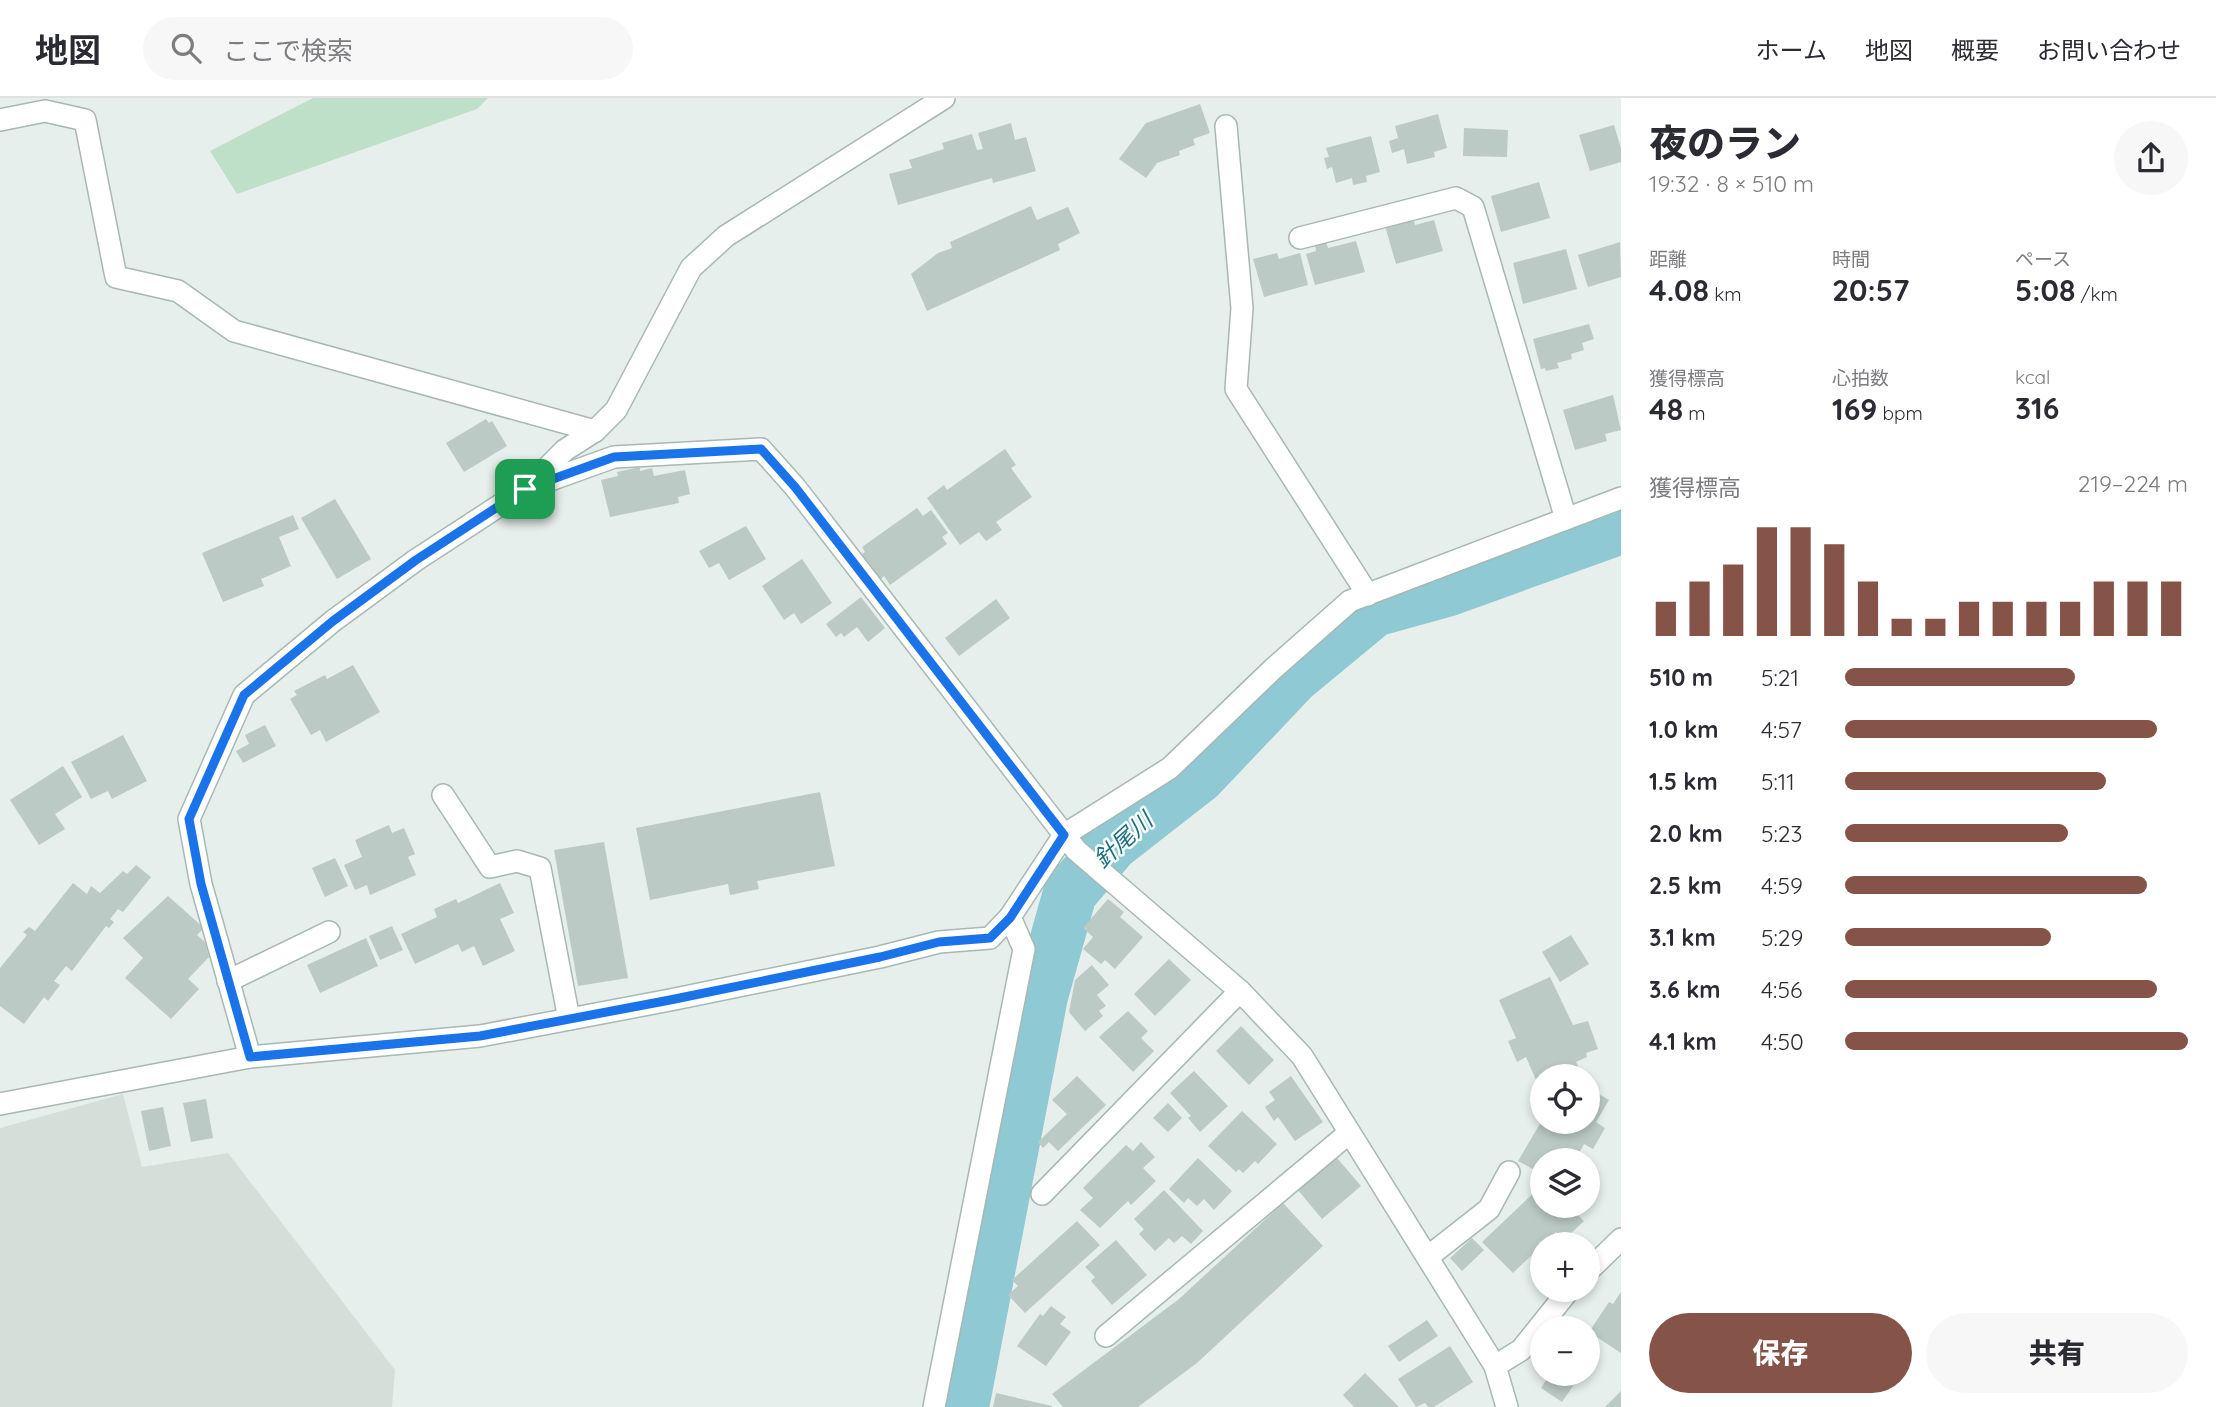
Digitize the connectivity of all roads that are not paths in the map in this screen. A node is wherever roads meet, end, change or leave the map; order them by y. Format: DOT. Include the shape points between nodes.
graph roads {
  1 [pos="944,98"];
  2 [pos="0,120"];
  3 [pos="1226,126"];
  4 [pos="1300,238"];
  5 [pos="595,431"];
  6 [pos="525,489"];
  7 [pos="1621,498"];
  8 [pos="1566,519"];
  9 [pos="1368,595"];
  10 [pos="443,795"];
  11 [pos="1070,842"];
  12 [pos="1010,918"];
  13 [pos="329,932"];
  14 [pos="228,981"];
  15 [pos="1240,991"];
  16 [pos="569,1019"];
  17 [pos="250,1057"];
  18 [pos="0,1104"];
  19 [pos="1349,1133"];
  20 [pos="1509,1172"];
  21 [pos="1042,1194"];
  22 [pos="1621,1239"];
  23 [pos="1429,1256"];
  24 [pos="1600,1259"];
  25 [pos="1559,1302"];
  26 [pos="1106,1336"];
  27 [pos="1495,1366"];
  28 [pos="934,1407"];
  29 [pos="1507,1407"];
  1 -- 5 [label="street" via="726,236 691,268 616,410"];
  2 -- 5 [label="street" via="46,111 85,120 116,277 178,291 234,331"];
  3 -- 9 [label="street" via="1242,308 1236,389"];
  4 -- 8 [label="street" via="1455,198 1473,207"];
  5 -- 6 [label="street" via="565,450"];
  6 -- 11 [label="street" via="614,457 761,449"];
  6 -- 14 [label="street" via="343,613 244,695 189,819 201,884"];
  7 -- 8 [label="street"];
  8 -- 9 [label="street"];
  9 -- 11 [label="street" via="1350,601 1170,768"];
  10 -- 16 [label="street" via="490,867 517,862 540,868"];
  11 -- 12 [label="street"];
  11 -- 15 [label="street"];
  12 -- 16 [label="street" via="990,938 939,942"];
  12 -- 28 [label="street" via="1024,948"];
  13 -- 14 [label="street"];
  14 -- 17 [label="street"];
  15 -- 19 [label="street" via="1302,1056"];
  15 -- 21 [label="street"];
  16 -- 17 [label="street" via="480,1036"];
  17 -- 18 [label="street"];
  19 -- 23 [label="street"];
  19 -- 26 [label="street"];
  20 -- 23 [label="street" via="1489,1209"];
  22 -- 24 [label="street"];
  23 -- 27 [label="street"];
  25 -- 27 [label="street" via="1521,1350"];
  27 -- 29 [label="street"];
}
